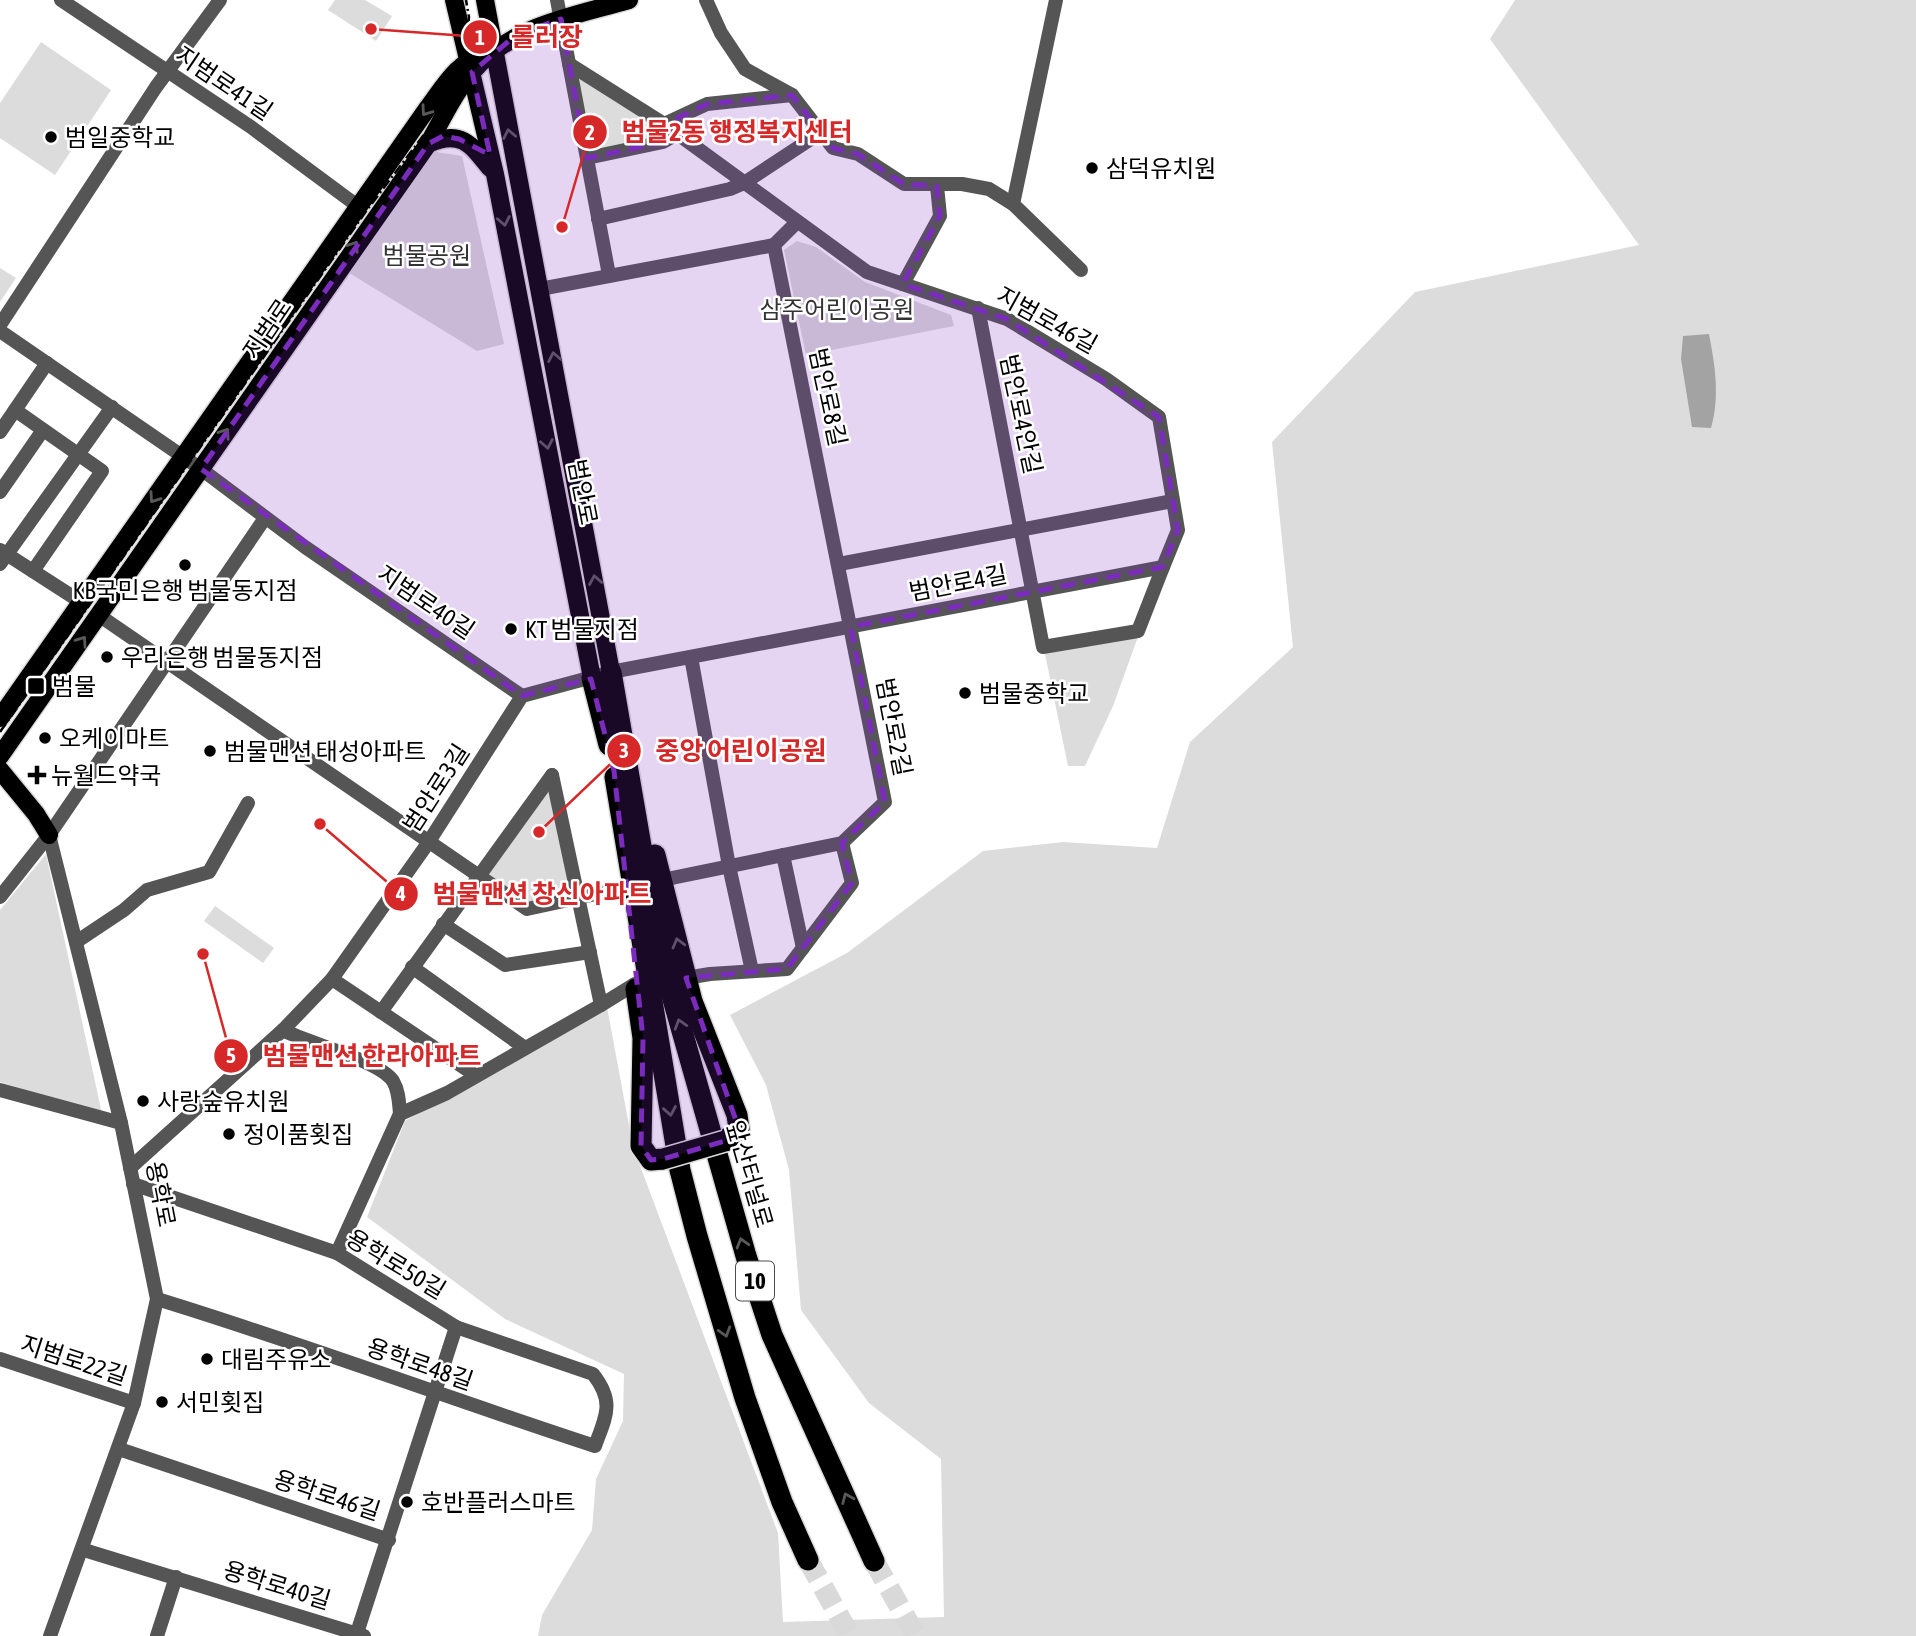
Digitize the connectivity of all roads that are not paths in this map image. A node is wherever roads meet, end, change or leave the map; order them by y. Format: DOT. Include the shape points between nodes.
graph roads {
  1 [pos="61,0"];
  2 [pos="220,0"];
  3 [pos="454,0"];
  4 [pos="485,0"];
  5 [pos="558,0"];
  6 [pos="629,0"];
  7 [pos="706,0"];
  8 [pos="1056,0"];
  9 [pos="561,19"];
  10 [pos="493,50"];
  11 [pos="569,64"];
  12 [pos="470,65"];
  13 [pos="167,72"];
  14 [pos="792,95"];
  15 [pos="664,124"];
  16 [pos="822,131"];
  17 [pos="677,134"];
  18 [pos="428,144"];
  19 [pos="587,158"];
  20 [pos="495,174"];
  21 [pos="744,183"];
  22 [pos="937,186"];
  23 [pos="1013,204"];
  24 [pos="359,207"];
  25 [pos="598,219"];
  26 [pos="797,222"];
  27 [pos="774,244"];
  28 [pos="1081,270"];
  29 [pos="609,275"];
  30 [pos="903,284"];
  31 [pos="540,289"];
  32 [pos="978,308"];
  33 [pos="0,325"];
  34 [pos="0,331"];
  35 [pos="47,363"];
  36 [pos="112,407"];
  37 [pos="15,410"];
  38 [pos="43,430"];
  39 [pos="0,432"];
  40 [pos="78,454"];
  41 [pos="183,456"];
  42 [pos="201,469"];
  43 [pos="0,492"];
  44 [pos="1173,501"];
  45 [pos="268,520"];
  46 [pos="1022,530"];
  47 [pos="2,556"];
  48 [pos="839,564"];
  49 [pos="1163,567"];
  50 [pos="33,570"];
  51 [pos="1033,592"];
  52 [pos="81,602"];
  53 [pos="100,616"];
  54 [pos="851,627"];
  55 [pos="691,657"];
  56 [pos="167,664"];
  57 [pos="602,675"];
  58 [pos="523,696"];
  59 [pos="0,718"];
  60 [pos="0,756"];
  61 [pos="0,770"];
  62 [pos="614,771"];
  63 [pos="631,787"];
  64 [pos="248,803"];
  65 [pos="49,835"];
  66 [pos="428,843"];
  67 [pos="842,843"];
  68 [pos="783,855"];
  69 [pos="729,866"];
  70 [pos="478,877"];
  71 [pos="662,880"];
  72 [pos="624,888"];
  73 [pos="0,897"];
  74 [pos="580,899"];
  75 [pos="443,924"];
  76 [pos="76,942"];
  77 [pos="803,948"];
  78 [pos="590,951"];
  79 [pos="412,967"];
  80 [pos="752,971"];
  81 [pos="332,979"];
  82 [pos="660,987"];
  83 [pos="601,1005"];
  84 [pos="381,1012"];
  85 [pos="282,1030"];
  86 [pos="525,1048"];
  87 [pos="475,1075"];
  88 [pos="0,1090"];
  89 [pos="400,1114"];
  90 [pos="121,1123"];
  91 [pos="130,1168"];
  92 [pos="134,1184"];
  93 [pos="337,1253"];
  94 [pos="157,1299"];
  95 [pos="456,1327"];
  96 [pos="0,1359"];
  97 [pos="593,1374"];
  98 [pos="435,1394"];
  99 [pos="134,1403"];
  100 [pos="119,1449"];
  101 [pos="389,1540"];
  102 [pos="84,1550"];
  103 [pos="808,1560"];
  104 [pos="874,1561"];
  105 [pos="176,1577"];
  106 [pos="55,1635"];
  107 [pos="361,1635"];
  108 [pos="157,1636"];
  1 -- 13 [label="street, 지범로41길"];
  2 -- 13 [label="street"];
  3 -- 12 [label="main road, 범안로 / 10"];
  4 -- 10 [label="main road, 범안로"];
  5 -- 9 [label="street"];
  6 -- 9 [label="main road"];
  7 -- 14 [label="street" via="745,69"];
  8 -- 23 [label="street"];
  9 -- 10 [label="main road" via="516,35"];
  9 -- 11 [label="street"];
  10 -- 12 [label="main road"];
  31 -- 10 [label="main road, 범안로 / 10, one-way"];
  11 -- 15 [label="street, 지범로46길"];
  11 -- 19 [label="street"];
  12 -- 18 [label="main road, 지범로"];
  12 -- 20 [label="main road, 범안로 / 10"];
  12 -- 24 [label="main road, one-way" via="446,84"];
  13 -- 24 [label="street, 지범로41길"];
  13 -- 33 [label="street"];
  14 -- 15 [label="street" via="707,104"];
  14 -- 16 [label="street"];
  15 -- 17 [label="street, 지범로46길"];
  16 -- 21 [label="street"];
  16 -- 22 [label="street" via="833,148 869,160 904,184"];
  17 -- 19 [label="street" via="663,142"];
  17 -- 21 [label="street, 지범로46길"];
  18 -- 20 [label="main road" via="443,136 459,139 472,145"];
  42 -- 18 [label="main road, 지범로, one-way"];
  19 -- 25 [label="street"];
  20 -- 57 [label="main road, 범안로 / 10, one-way"];
  21 -- 25 [label="street"];
  21 -- 26 [label="street, 지범로46길"];
  22 -- 23 [label="street" via="989,189"];
  22 -- 30 [label="street" via="940,216"];
  23 -- 28 [label="street"];
  24 -- 41 [label="main road"];
  25 -- 29 [label="street"];
  26 -- 27 [label="street"];
  26 -- 30 [label="street, 지범로46길" via="867,272"];
  27 -- 29 [label="street"];
  27 -- 48 [label="street, 범안로8길"];
  29 -- 31 [label="street"];
  30 -- 32 [label="street, 지범로46길"];
  57 -- 31 [label="main road, 범안로 / 10, one-way"];
  32 -- 44 [label="street, 지범로46길" via="1048,342 1159,417"];
  32 -- 46 [label="street, 범안로4안길"];
  34 -- 35 [label="street"];
  35 -- 36 [label="street"];
  35 -- 37 [label="street"];
  36 -- 40 [label="street"];
  36 -- 41 [label="street"];
  37 -- 38 [label="street"];
  37 -- 39 [label="street"];
  38 -- 40 [label="street"];
  38 -- 43 [label="street"];
  40 -- 47 [label="street"];
  40 -- 50 [label="street" via="102,471"];
  41 -- 42 [label="street"];
  41 -- 52 [label="main road, one-way"];
  42 -- 45 [label="street"];
  42 -- 53 [label="main road, 지범로"];
  44 -- 46 [label="street"];
  44 -- 49 [label="street" via="1178,530"];
  45 -- 56 [label="street"];
  45 -- 58 [label="street, 지범로40길"];
  46 -- 48 [label="street"];
  46 -- 51 [label="street, 범안로4안길"];
  47 -- 50 [label="street"];
  48 -- 54 [label="street, 범안로8길"];
  49 -- 51 [label="street, 범안로4길"];
  49 -- 51 [label="street, 범안로4안길" via="1138,631 1043,648"];
  50 -- 52 [label="street"];
  51 -- 54 [label="street, 범안로4길"];
  52 -- 59 [label="main road"];
  53 -- 56 [label="street"];
  60 -- 53 [label="main road, 지범로, one-way"];
  54 -- 55 [label="street, 범안로4길"];
  54 -- 67 [label="street, 범안로2길" via="885,802"];
  55 -- 57 [label="street, 범안로4길"];
  55 -- 69 [label="street"];
  56 -- 65 [label="street"];
  56 -- 66 [label="street"];
  57 -- 58 [label="street"];
  57 -- 62 [label="highway, 범안로 / 10"];
  57 -- 63 [label="highway, 범안로 / 10"];
  58 -- 66 [label="street, 범안로3길"];
  61 -- 65 [label="main road, 용학로"];
  62 -- 72 [label="highway"];
  62 -- 82 [label="highway, 범안로 / 10"];
  63 -- 71 [label="highway"];
  63 -- 82 [label="highway, 범안로 / 10" via="659,950"];
  64 -- 76 [label="street" via="209,873 147,890"];
  65 -- 73 [label="street"];
  65 -- 76 [label="street, 용학로"];
  66 -- 70 [label="street"];
  66 -- 81 [label="street, 범안로3길"];
  67 -- 68 [label="street"];
  67 -- 77 [label="street" via="852,883"];
  68 -- 69 [label="street"];
  68 -- 77 [label="street"];
  69 -- 71 [label="street"];
  69 -- 80 [label="street"];
  70 -- 74 [label="street" via="527,909"];
  70 -- 74 [label="street" via="552,775"];
  70 -- 75 [label="street"];
  82 -- 71 [label="highway, one-way"];
  72 -- 74 [label="street"];
  72 -- 82 [label="highway"];
  74 -- 78 [label="street"];
  75 -- 78 [label="street" via="505,965"];
  75 -- 79 [label="street"];
  76 -- 90 [label="street, 용학로"];
  77 -- 80 [label="street" via="787,969"];
  78 -- 83 [label="street"];
  79 -- 84 [label="street"];
  79 -- 86 [label="street"];
  80 -- 82 [label="street"];
  81 -- 84 [label="street"];
  81 -- 85 [label="street, 범안로3길"];
  82 -- 82 [label="highway, bridge" via="643,1038 641,1146 651,1160 725,1141 739,1129 692,1002"];
  82 -- 83 [label="street"];
  82 -- 103 [label="highway, 10, one-way" via="680,1170 705,1268 745,1398"];
  104 -- 82 [label="highway, 앞산터널로 / 10, one-way" via="772,1335"];
  83 -- 86 [label="street"];
  84 -- 87 [label="street"];
  85 -- 89 [label="street" via="379,1068 393,1081"];
  85 -- 91 [label="street, 범안로3길"];
  86 -- 87 [label="street"];
  87 -- 89 [label="street"];
  88 -- 90 [label="street"];
  89 -- 93 [label="street"];
  90 -- 91 [label="street, 용학로"];
  91 -- 92 [label="street, 용학로"];
  92 -- 93 [label="street, 용학로50길"];
  92 -- 94 [label="street, 용학로"];
  93 -- 95 [label="street, 용학로50길"];
  94 -- 98 [label="street, 용학로48길"];
  94 -- 99 [label="street, 용학로"];
  95 -- 97 [label="street, 용학로50길"];
  95 -- 98 [label="street, 용학로46길"];
  96 -- 99 [label="street, 지범로22길"];
  97 -- 98 [label="street, 용학로48길" via="608,1401 595,1446"];
  98 -- 101 [label="street, 용학로46길"];
  99 -- 100 [label="street, 용학로"];
  100 -- 101 [label="street, 용학로46길"];
  100 -- 102 [label="street, 용학로"];
  101 -- 107 [label="street"];
  102 -- 105 [label="street, 용학로40길"];
  102 -- 106 [label="street, 용학로"];
  105 -- 107 [label="street, 용학로40길"];
  105 -- 108 [label="street"];
}
